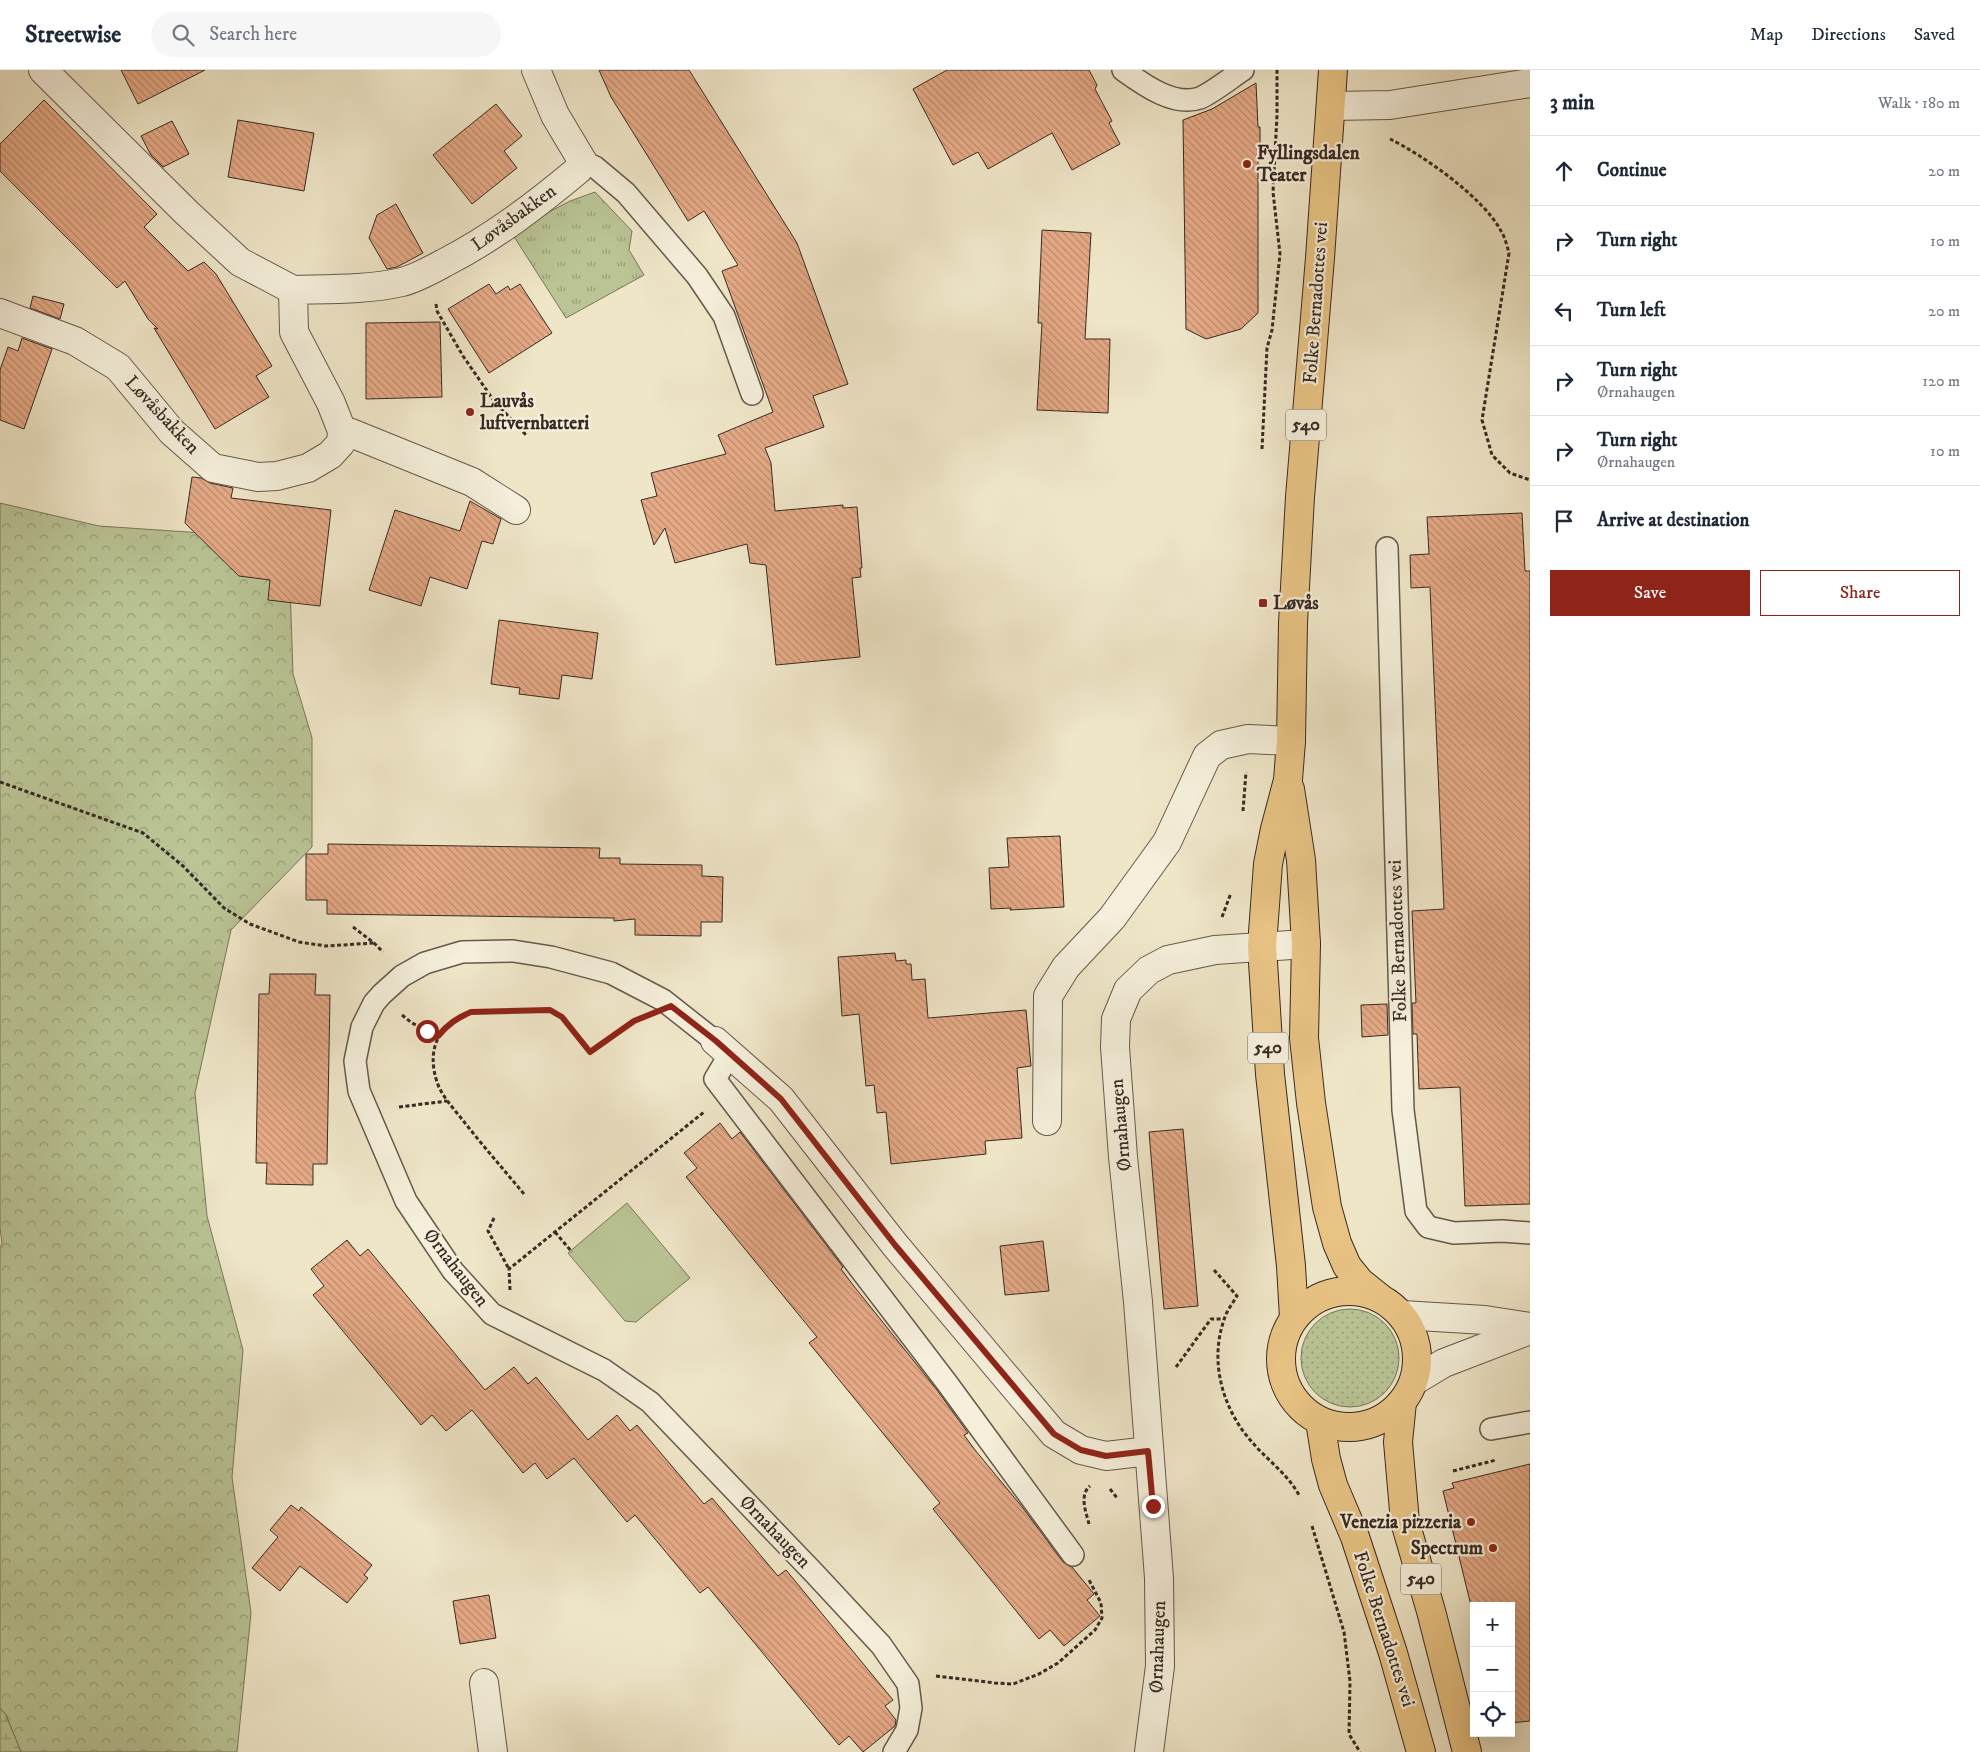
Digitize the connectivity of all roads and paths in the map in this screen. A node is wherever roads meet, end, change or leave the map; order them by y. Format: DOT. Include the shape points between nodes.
graph roads {
  1 [pos="43,70"];
  2 [pos="536,70"];
  3 [pos="1123,70"];
  4 [pos="1243,70"];
  5 [pos="1277,70"];
  6 [pos="1333,70"];
  7 [pos="1530,83"];
  8 [pos="1331,106"];
  9 [pos="1385,137"];
  10 [pos="582,162"];
  11 [pos="427,272"];
  12 [pos="293,290"];
  13 [pos="0,313"];
  14 [pos="752,394"];
  15 [pos="342,431"];
  16 [pos="527,436"];
  17 [pos="1262,449"];
  18 [pos="1530,480"];
  19 [pos="516,510"];
  20 [pos="1387,548"];
  21 [pos="1291,741"];
  22 [pos="1288,780"];
  23 [pos="0,782"];
  24 [pos="353,927"];
  25 [pos="374,943"];
  26 [pos="1306,944"];
  27 [pos="1262,946"];
  28 [pos="402,976"];
  29 [pos="382,994"];
  30 [pos="671,1006"];
  31 [pos="438,1036"];
  32 [pos="723,1047"];
  33 [pos="726,1094"];
  34 [pos="447,1100"];
  35 [pos="367,1110"];
  36 [pos="1047,1121"];
  37 [pos="524,1194"];
  38 [pos="494,1218"];
  39 [pos="556,1232"];
  40 [pos="1530,1233"];
  41 [pos="572,1252"];
  42 [pos="509,1269"];
  43 [pos="1214,1270"];
  44 [pos="1380,1298"];
  45 [pos="1402,1315"];
  46 [pos="1294,1318"];
  47 [pos="1224,1320"];
  48 [pos="512,1324"];
  49 [pos="1530,1328"];
  50 [pos="1144,1380"];
  51 [pos="1408,1392"];
  52 [pos="1320,1420"];
  53 [pos="1530,1422"];
  54 [pos="1491,1429"];
  55 [pos="1148,1451"];
  56 [pos="1493,1461"];
  57 [pos="1452,1471"];
  58 [pos="1091,1486"];
  59 [pos="1108,1487"];
  60 [pos="1303,1504"];
  61 [pos="1122,1505"];
  62 [pos="1310,1520"];
  63 [pos="1074,1555"];
  64 [pos="903,1678"];
  65 [pos="484,1683"];
  66 [pos="492,1752"];
  67 [pos="894,1752"];
  68 [pos="1149,1752"];
  69 [pos="1360,1752"];
  70 [pos="1421,1752"];
  71 [pos="1467,1752"];
  1 -- 12 [label="street, Løvåsbakken" via="240,262"];
  2 -- 10 [label="street" via="555,115"];
  3 -- 4 [label="lane" via="1172,100 1200,98"];
  5 -- 17 [label="path" via="1273,192 1280,254 1267,348"];
  6 -- 8 [label="main road, Folke Bernadottes vei / 540"];
  7 -- 8 [label="street" via="1390,105"];
  8 -- 21 [label="main road, Folke Bernadottes vei / 540" via="1300,497"];
  9 -- 18 [label="path" via="1453,181 1484,208 1502,231 1509,253 1482,420 1492,455 1510,474"];
  10 -- 11 [label="street, Løvåsbakken" via="578,170 535,206 466,252"];
  10 -- 14 [label="lane" via="595,167 626,193 697,276 724,316"];
  11 -- 12 [label="street, Løvåsbakken" via="403,281 359,288"];
  11 -- 16 [label="path" via="438,311 463,356 494,401"];
  12 -- 15 [label="street" via="294,332"];
  13 -- 15 [label="street, Løvåsbakken" via="75,341 118,367 172,432 214,468 258,477 308,468 330,455 341,443"];
  15 -- 19 [label="street" via="472,482"];
  20 -- 40 [label="lane, Folke Bernadottes vei" via="1403,1110 1416,1211 1428,1227 1454,1233"];
  21 -- 22 [label="main road, Folke Bernadottes vei / 540"];
  21 -- 36 [label="street" via="1248,739 1221,745 1208,756 1167,842 1112,918 1066,967 1048,996"];
  22 -- 26 [label="main road, Folke Bernadottes vei / 540" via="1301,860"];
  22 -- 27 [label="main road, Folke Bernadottes vei / 540" via="1268,864"];
  23 -- 25 [label="path" via="143,833 183,866 224,908 250,924 299,942 326,946"];
  24 -- 25 [label="path"];
  25 -- 28 [label="path"];
  26 -- 27 [label="street, Ørnahaugen"];
  26 -- 44 [label="main road, Folke Bernadottes vei / 540" via="1304,1038 1326,1207 1347,1266"];
  27 -- 46 [label="main road, Folke Bernadottes vei / 540" via="1270,1074"];
  27 -- 50 [label="street, Ørnahaugen" via="1215,950 1168,960 1149,970 1128,990 1116,1020 1120,1111"];
  28 -- 29 [label="lane, Ørnahaugen"];
  28 -- 30 [label="lane, Ørnahaugen" via="426,963 462,952 513,951 611,973"];
  29 -- 31 [label="path" via="407,1019"];
  29 -- 35 [label="lane, Ørnahaugen" via="362,1026 355,1061 359,1091"];
  30 -- 31 [label="path" via="634,1021 590,1052 562,1017 550,1010 471,1012 460,1016"];
  30 -- 32 [label="lane, Ørnahaugen"];
  31 -- 34 [label="path" via="434,1062 437,1082"];
  32 -- 33 [label="lane" via="715,1079"];
  32 -- 55 [label="street, Ørnahaugen" via="781,1099 895,1245 1054,1434 1081,1450 1106,1456"];
  33 -- 39 [label="path"];
  33 -- 63 [label="lane" via="888,1304"];
  34 -- 35 [label="path"];
  34 -- 37 [label="path"];
  35 -- 48 [label="lane, Ørnahaugen" via="406,1201 453,1271 492,1314"];
  38 -- 42 [label="path" via="488,1231"];
  39 -- 41 [label="path"];
  39 -- 42 [label="path"];
  42 -- 48 [label="path"];
  43 -- 47 [label="path" via="1237,1296"];
  44 -- 45 [label="main road, 540"];
  44 -- 46 [label="main road, 540" via="1350,1290 1334,1292 1306,1306"];
  45 -- 49 [label="street" via="1485,1320"];
  45 -- 51 [label="main road, 540" via="1416,1347 1417,1364"];
  46 -- 52 [label="main road, 540" via="1281,1350 1281,1367 1294,1399 1306,1412"];
  47 -- 50 [label="path" via="1212,1319 1174,1370"];
  47 -- 60 [label="path" via="1219,1345 1219,1372 1234,1420 1295,1487"];
  48 -- 64 [label="lane, Ørnahaugen" via="604,1370 650,1402 881,1645"];
  49 -- 51 [label="street" via="1444,1363"];
  50 -- 55 [label="street, Ørnahaugen"];
  51 -- 52 [label="main road, 540" via="1391,1413 1364,1425 1342,1426"];
  51 -- 71 [label="main road, 540" via="1398,1442 1405,1522"];
  52 -- 70 [label="main road, Folke Bernadottes vei / 540" via="1333,1485 1390,1644"];
  53 -- 54 [label="lane"];
  55 -- 68 [label="street, Ørnahaugen" via="1159,1578 1160,1656"];
  56 -- 57 [label="path"];
  58 -- 63 [label="path" via="1084,1497 1092,1542"];
  59 -- 61 [label="path"];
  62 -- 69 [label="path" via="1344,1632 1350,1681 1349,1734"];
  63 -- 64 [label="path" via="1094,1586 1102,1618 1095,1630 1058,1663 1014,1684 925,1675"];
  64 -- 67 [label="lane, Ørnahaugen" via="908,1684 911,1708 907,1730"];
  65 -- 66 [label="street"];
}
